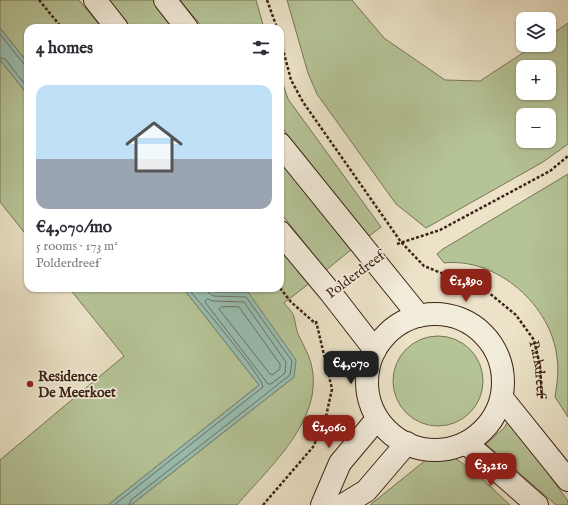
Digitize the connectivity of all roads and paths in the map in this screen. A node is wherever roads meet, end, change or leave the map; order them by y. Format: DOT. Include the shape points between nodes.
graph roads {
  1 [pos="39,0"];
  2 [pos="95,0"];
  3 [pos="165,0"];
  4 [pos="268,0"];
  5 [pos="59,24"];
  6 [pos="114,24"];
  7 [pos="184,24"];
  8 [pos="276,24"];
  9 [pos="284,53"];
  10 [pos="284,149"];
  11 [pos="568,156"];
  12 [pos="284,237"];
  13 [pos="401,242"];
  14 [pos="373,257"];
  15 [pos="283,292"];
  16 [pos="330,292"];
  17 [pos="419,316"];
  18 [pos="316,324"];
  19 [pos="375,350"];
  20 [pos="502,398"];
  21 [pos="546,406"];
  22 [pos="377,419"];
  23 [pos="407,443"];
  24 [pos="466,443"];
  25 [pos="568,480"];
  26 [pos="263,505"];
  27 [pos="322,505"];
  28 [pos="343,505"];
  29 [pos="537,505"];
  1 -- 5 [label="path"];
  2 -- 6 [label="street"];
  3 -- 7 [label="street"];
  4 -- 8 [label="path"];
  9 -- 13 [label="path, Parkdreef" via="291,80 303,102"];
  10 -- 14 [label="street"];
  11 -- 13 [label="path, Polderdreef" via="550,170 440,230"];
  12 -- 16 [label="street"];
  13 -- 14 [label="path, Polderdreef"];
  13 -- 21 [label="path, Parkdreef" via="424,266 488,292 516,315 534,340 540,366 541,399"];
  14 -- 17 [label="street"];
  15 -- 18 [label="path"];
  16 -- 18 [label="path, Polderdreef" via="318,307"];
  16 -- 19 [label="street"];
  17 -- 19 [label="street" via="394,328"];
  17 -- 20 [label="street" via="442,314 464,320 483,334 497,352 503,375"];
  18 -- 26 [label="path, Polderdreef" via="332,389 325,420 313,447"];
  19 -- 22 [label="street" via="367,372 368,396"];
  20 -- 24 [label="street" via="494,416 482,432"];
  20 -- 25 [label="street"];
  22 -- 23 [label="street" via="393,436"];
  22 -- 27 [label="street" via="340,463"];
  23 -- 24 [label="street" via="416,448 442,450"];
  23 -- 28 [label="street" via="366,490"];
  24 -- 29 [label="street"];
}
